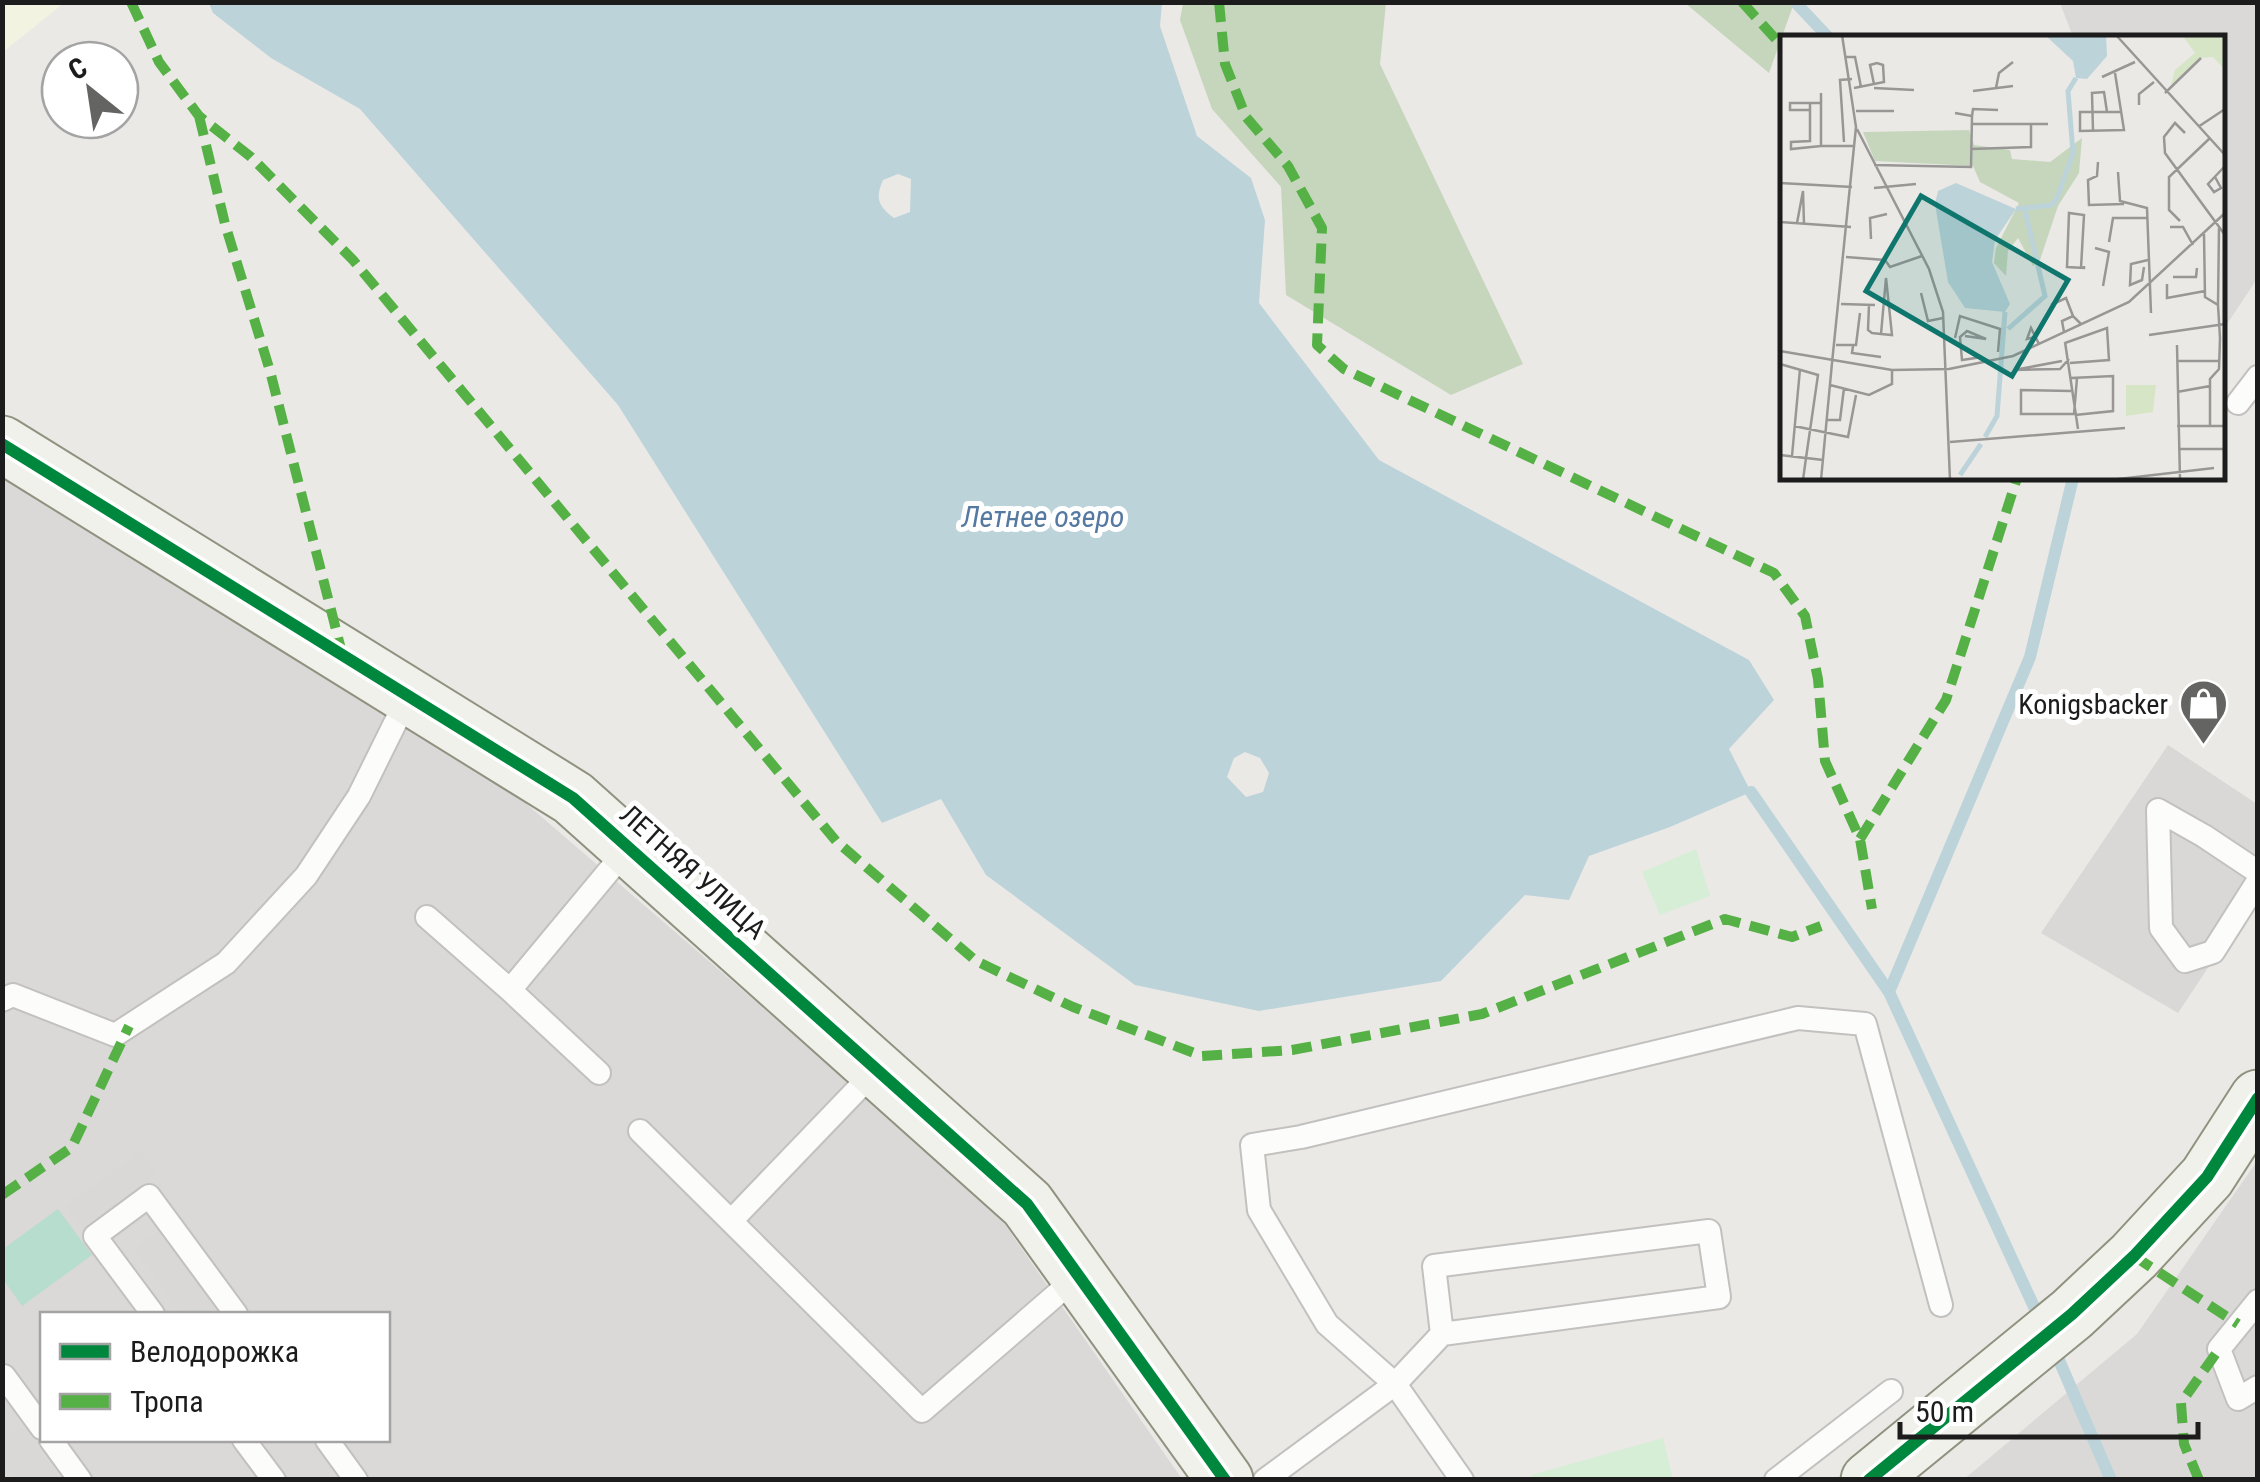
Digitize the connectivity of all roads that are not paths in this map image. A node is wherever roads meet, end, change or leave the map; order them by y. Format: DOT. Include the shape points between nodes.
graph roads {
  1 [pos="2258,377"];
  2 [pos="2238,404"];
  3 [pos="2,444"];
  4 [pos="408,697"];
  5 [pos="628,848"];
  6 [pos="2258,872"];
  7 [pos="2258,881"];
  8 [pos="428,917"];
  9 [pos="510,990"];
  10 [pos="2,1000"];
  11 [pos="876,1070"];
  12 [pos="599,1074"];
  13 [pos="2258,1098"];
  14 [pos="640,1131"];
  15 [pos="730,1221"];
  16 [pos="1078,1276"];
  17 [pos="2258,1301"];
  18 [pos="1941,1305"];
  19 [pos="151,1312"];
  20 [pos="235,1312"];
  21 [pos="1442,1334"];
  22 [pos="4,1376"];
  23 [pos="1395,1384"];
  24 [pos="2258,1387"];
  25 [pos="1891,1390"];
  26 [pos="40,1425"];
  27 [pos="52,1442"];
  28 [pos="246,1442"];
  29 [pos="328,1442"];
  30 [pos="354,1479"];
  31 [pos="80,1480"];
  32 [pos="274,1480"];
  33 [pos="1225,1480"];
  34 [pos="1265,1480"];
  35 [pos="1462,1480"];
  36 [pos="1776,1480"];
  37 [pos="1869,1480"];
  1 -- 2 [label="lane"];
  3 -- 4 [label="street, ЛЕТНЯЯ УЛИЦА"];
  4 -- 5 [label="street, ЛЕТНЯЯ УЛИЦА" via="573,798"];
  4 -- 10 [label="lane" via="359,796 306,876 226,963 115,1035 13,995"];
  5 -- 9 [label="lane"];
  5 -- 11 [label="street, ЛЕТНЯЯ УЛИЦА"];
  6 -- 7 [label="lane" via="2158,810 2161,928 2185,962 2213,952"];
  8 -- 9 [label="lane"];
  9 -- 12 [label="lane"];
  11 -- 15 [label="lane"];
  11 -- 16 [label="street, ЛЕТНЯЯ УЛИЦА" via="1026,1204"];
  13 -- 37 [label="street" via="2206,1177 2134,1256"];
  14 -- 15 [label="lane"];
  15 -- 16 [label="lane" via="922,1411"];
  16 -- 33 [label="street, ЛЕТНЯЯ УЛИЦА"];
  17 -- 24 [label="lane" via="2218,1349 2238,1399"];
  18 -- 23 [label="lane" via="1865,1024 1798,1018 1252,1144 1259,1210 1307,1292 1327,1324"];
  19 -- 20 [label="lane" via="95,1236 149,1196"];
  21 -- 21 [label="lane" via="1434,1266 1709,1231 1719,1297"];
  21 -- 23 [label="lane"];
  22 -- 26 [label="lane"];
  23 -- 34 [label="lane"];
  23 -- 35 [label="lane"];
  25 -- 36 [label="lane"];
  27 -- 31 [label="lane"];
  28 -- 32 [label="lane"];
  29 -- 30 [label="lane"];
}
